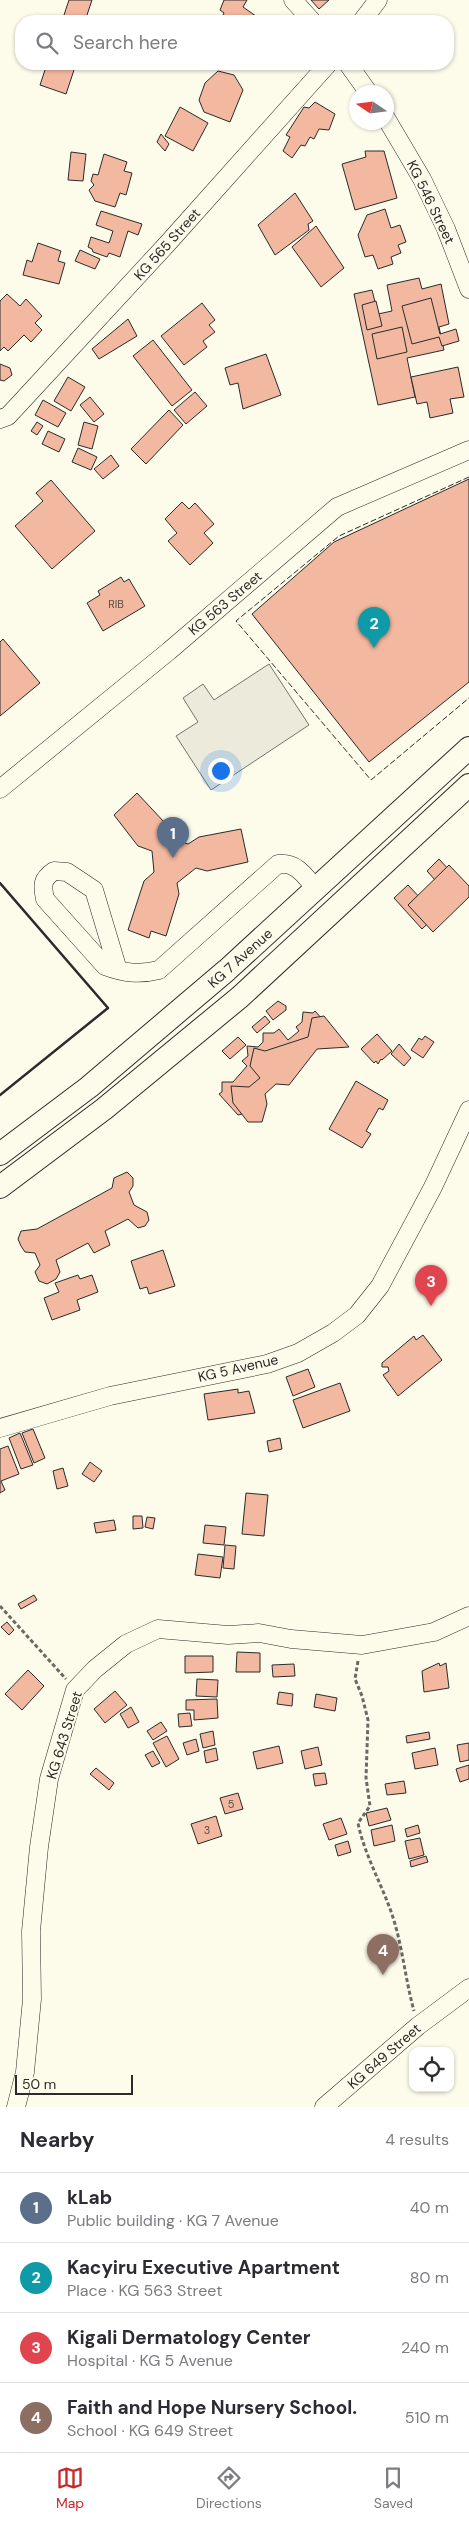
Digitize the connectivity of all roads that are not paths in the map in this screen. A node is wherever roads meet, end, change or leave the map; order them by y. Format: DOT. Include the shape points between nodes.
graph roads {
  1 [pos="293,0"];
  2 [pos="378,0"];
  3 [pos="307,15"];
  4 [pos="367,15"];
  5 [pos="323,70"];
  6 [pos="352,70"];
  7 [pos="363,85"];
  8 [pos="393,130"];
  9 [pos="469,289"];
  10 [pos="0,419"];
  11 [pos="469,450"];
  12 [pos="469,748"];
  13 [pos="469,785"];
  14 [pos="0,789"];
  15 [pos="316,889"];
  16 [pos="118,970"];
  17 [pos="469,1110"];
  18 [pos="0,1154"];
  19 [pos="0,1187"];
  20 [pos="0,1428"];
  21 [pos="469,1616"];
  22 [pos="469,1988"];
  23 [pos="16,2107"];
  24 [pos="324,2107"];
  1 -- 3 [label="street"];
  2 -- 4 [label="street"];
  5 -- 10 [label="street, KG 565 Street" via="168,244 14,409"];
  6 -- 7 [label="street"];
  8 -- 9 [label="street, KG 546 Street" via="446,229"];
  11 -- 14 [label="street, KG 563 Street" via="337,507"];
  12 -- 15 [label="main road, KG 7 Avenue"];
  13 -- 19 [label="main road, KG 7 Avenue" via="240,997 104,1109"];
  15 -- 16 [label="street" via="295,866 278,864 159,970 140,973"];
  15 -- 18 [label="main road, KG 7 Avenue" via="227,970 89,1087"];
  16 -- 16 [label="street" via="105,966 45,899 42,885 46,876 54,871 67,872 94,890"];
  17 -- 20 [label="street, KG 5 Avenue" via="434,1187 380,1286 357,1315 333,1334 298,1353 267,1364 110,1396"];
  21 -- 23 [label="street, KG 643 Street" via="434,1632 362,1645 291,1640 259,1634 228,1635 158,1629 126,1644 75,1690 49,1780 39,1847 31,1931 32,1998 25,2072"];
  22 -- 24 [label="street, KG 649 Street" via="418,2026"];
}
